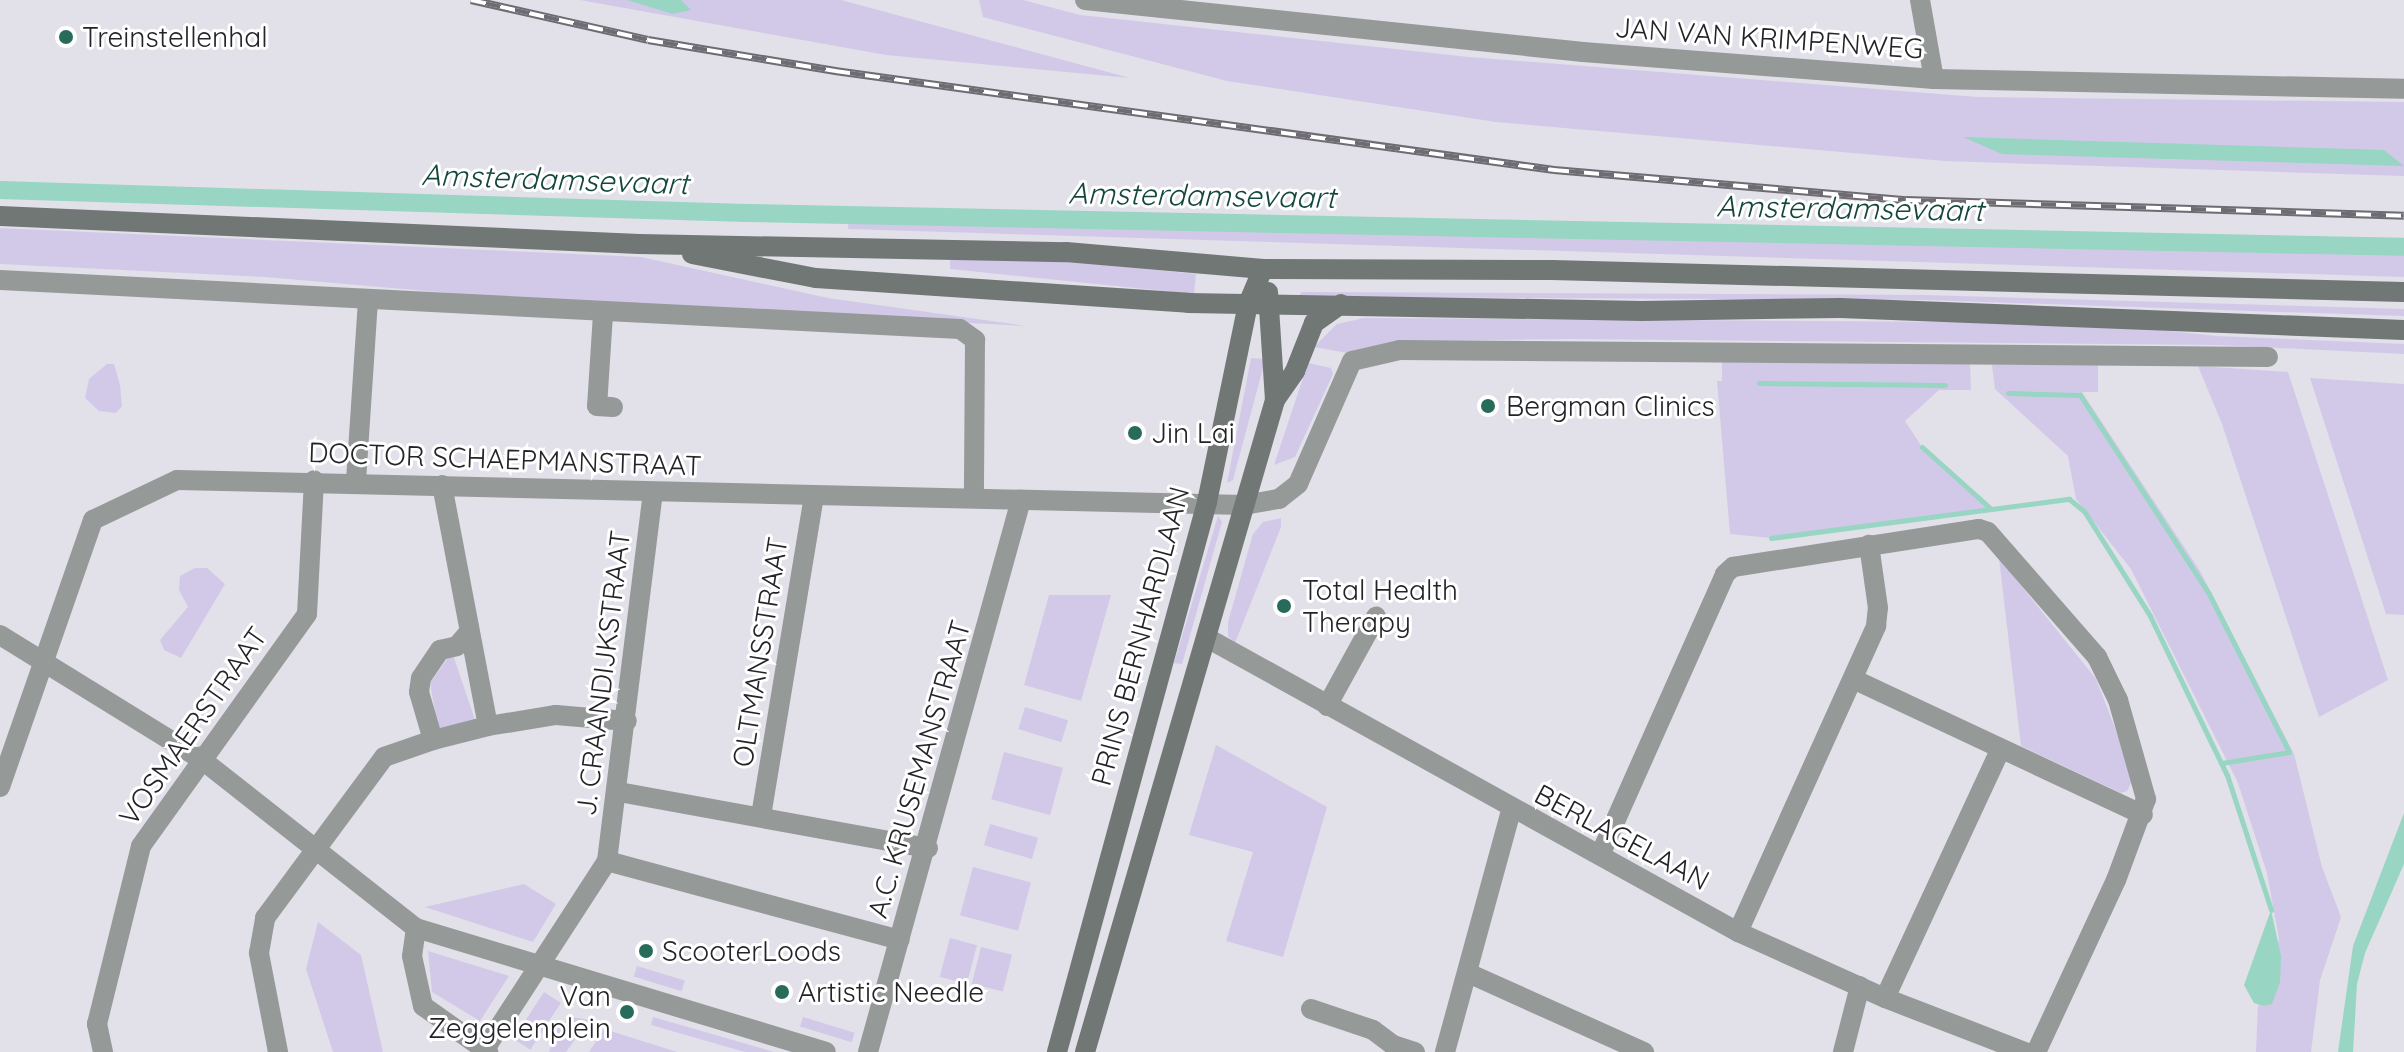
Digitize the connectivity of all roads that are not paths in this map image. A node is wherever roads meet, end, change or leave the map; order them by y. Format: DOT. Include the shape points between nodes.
graph roads {
  1 [pos="1085,0"];
  2 [pos="1920,0"];
  3 [pos="1934,79"];
  4 [pos="2404,89"];
  5 [pos="2,217"];
  6 [pos="639,244"];
  7 [pos="1263,269"];
  8 [pos="0,280"];
  9 [pos="2404,292"];
  10 [pos="368,299"];
  11 [pos="1270,303"];
  12 [pos="1248,304"];
  13 [pos="1341,304"];
  14 [pos="603,314"];
  15 [pos="2404,330"];
  16 [pos="2268,357"];
  17 [pos="1275,400"];
  18 [pos="613,407"];
  19 [pos="314,480"];
  20 [pos="356,481"];
  21 [pos="442,485"];
  22 [pos="653,493"];
  23 [pos="814,496"];
  24 [pos="974,497"];
  25 [pos="1021,500"];
  26 [pos="1207,502"];
  27 [pos="1244,505"];
  28 [pos="1869,545"];
  29 [pos="1376,617"];
  30 [pos="469,632"];
  31 [pos="0,635"];
  32 [pos="1209,639"];
  33 [pos="46,663"];
  34 [pos="1853,679"];
  35 [pos="1327,706"];
  36 [pos="627,721"];
  37 [pos="488,726"];
  38 [pos="433,740"];
  39 [pos="2000,750"];
  40 [pos="201,759"];
  41 [pos="0,787"];
  42 [pos="619,792"];
  43 [pos="1511,810"];
  44 [pos="2143,815"];
  45 [pos="761,816"];
  46 [pos="319,847"];
  47 [pos="928,848"];
  48 [pos="1601,853"];
  49 [pos="607,861"];
  50 [pos="416,928"];
  51 [pos="1738,932"];
  52 [pos="900,940"];
  53 [pos="539,967"];
  54 [pos="1468,973"];
  55 [pos="1860,986"];
  56 [pos="1885,998"];
  57 [pos="1311,1009"];
  58 [pos="485,1051"];
  59 [pos="103,1052"];
  60 [pos="278,1052"];
  61 [pos="826,1052"];
  62 [pos="868,1052"];
  63 [pos="1057,1052"];
  64 [pos="1085,1052"];
  65 [pos="1415,1052"];
  66 [pos="1445,1052"];
  67 [pos="1644,1052"];
  68 [pos="1843,1052"];
  69 [pos="2025,1052"];
  70 [pos="2036,1052"];
  1 -- 3 [label="street, JAN VAN KRIMPENWEG" via="1583,52"];
  2 -- 3 [label="street"];
  3 -- 4 [label="street, JAN VAN KRIMPENWEG"];
  5 -- 6 [label="main road"];
  6 -- 7 [label="main road" via="1066,252"];
  6 -- 12 [label="main road" via="816,278"];
  7 -- 9 [label="main road" via="1552,270"];
  7 -- 11 [label="main road"];
  7 -- 12 [label="main road, PRINS BERNHARDLAAN"];
  8 -- 10 [label="street"];
  10 -- 14 [label="street"];
  10 -- 20 [label="street"];
  11 -- 12 [label="main road"];
  11 -- 13 [label="main road"];
  11 -- 17 [label="main road"];
  12 -- 26 [label="main road, PRINS BERNHARDLAAN"];
  13 -- 15 [label="main road" via="2080,313"];
  13 -- 17 [label="main road" via="1314,323 1295,371"];
  14 -- 18 [label="street" via="597,406"];
  14 -- 24 [label="street" via="960,329 975,340"];
  16 -- 27 [label="street" via="1400,350 1352,361 1298,484 1279,499"];
  17 -- 27 [label="main road"];
  19 -- 20 [label="street, DOCTOR SCHAEPMANSTRAAT"];
  19 -- 33 [label="street, DOCTOR SCHAEPMANSTRAAT" via="191,478 93,520"];
  19 -- 40 [label="street, VOSMAERSTRAAT" via="307,614"];
  20 -- 21 [label="street, DOCTOR SCHAEPMANSTRAAT"];
  21 -- 22 [label="street, DOCTOR SCHAEPMANSTRAAT"];
  21 -- 30 [label="street"];
  22 -- 23 [label="street, DOCTOR SCHAEPMANSTRAAT"];
  22 -- 36 [label="street, J. CRAANDIJKSTRAAT"];
  23 -- 24 [label="street, DOCTOR SCHAEPMANSTRAAT"];
  23 -- 45 [label="street, OLTMANSSTRAAT"];
  24 -- 25 [label="street, DOCTOR SCHAEPMANSTRAAT"];
  25 -- 26 [label="street, DOCTOR SCHAEPMANSTRAAT"];
  25 -- 47 [label="street, A.C. KRUSEMANSTRAAT"];
  26 -- 27 [label="street, DOCTOR SCHAEPMANSTRAAT"];
  26 -- 63 [label="main road, PRINS BERNHARDLAAN"];
  27 -- 32 [label="main road"];
  28 -- 34 [label="street" via="1878,617"];
  28 -- 44 [label="street" via="1988,532 2097,657 2118,700 2146,799"];
  28 -- 48 [label="street" via="1746,562 1725,574"];
  29 -- 35 [label="street"];
  30 -- 37 [label="street"];
  30 -- 38 [label="street" via="457,646 440,650 421,678 419,692"];
  31 -- 33 [label="street"];
  32 -- 35 [label="street, BERLAGELAAN"];
  32 -- 64 [label="main road"];
  33 -- 40 [label="street"];
  33 -- 41 [label="street, DOCTOR SCHAEPMANSTRAAT"];
  34 -- 39 [label="street"];
  34 -- 51 [label="street"];
  35 -- 43 [label="street, BERLAGELAAN"];
  36 -- 37 [label="street" via="556,715"];
  36 -- 42 [label="street, J. CRAANDIJKSTRAAT"];
  37 -- 38 [label="street"];
  38 -- 46 [label="street" via="384,757"];
  39 -- 44 [label="street"];
  39 -- 56 [label="street"];
  40 -- 46 [label="street"];
  40 -- 59 [label="street, VOSMAERSTRAAT" via="141,846 97,1024"];
  42 -- 45 [label="street"];
  42 -- 49 [label="street, J. CRAANDIJKSTRAAT"];
  43 -- 48 [label="street, BERLAGELAAN"];
  43 -- 54 [label="street"];
  44 -- 70 [label="street"];
  45 -- 47 [label="street"];
  46 -- 50 [label="street"];
  46 -- 60 [label="street" via="265,918 259,953"];
  47 -- 52 [label="street, A.C. KRUSEMANSTRAAT"];
  48 -- 51 [label="street, BERLAGELAAN"];
  49 -- 52 [label="street"];
  49 -- 53 [label="street"];
  50 -- 53 [label="street"];
  50 -- 58 [label="street" via="412,956 423,1006"];
  51 -- 55 [label="street, BERLAGELAAN"];
  52 -- 62 [label="street, A.C. KRUSEMANSTRAAT"];
  53 -- 58 [label="street"];
  53 -- 61 [label="street"];
  54 -- 66 [label="street"];
  54 -- 67 [label="street"];
  55 -- 56 [label="street, BERLAGELAAN"];
  55 -- 68 [label="street"];
  56 -- 69 [label="street, BERLAGELAAN"];
  57 -- 65 [label="street" via="1373,1030"];
}
